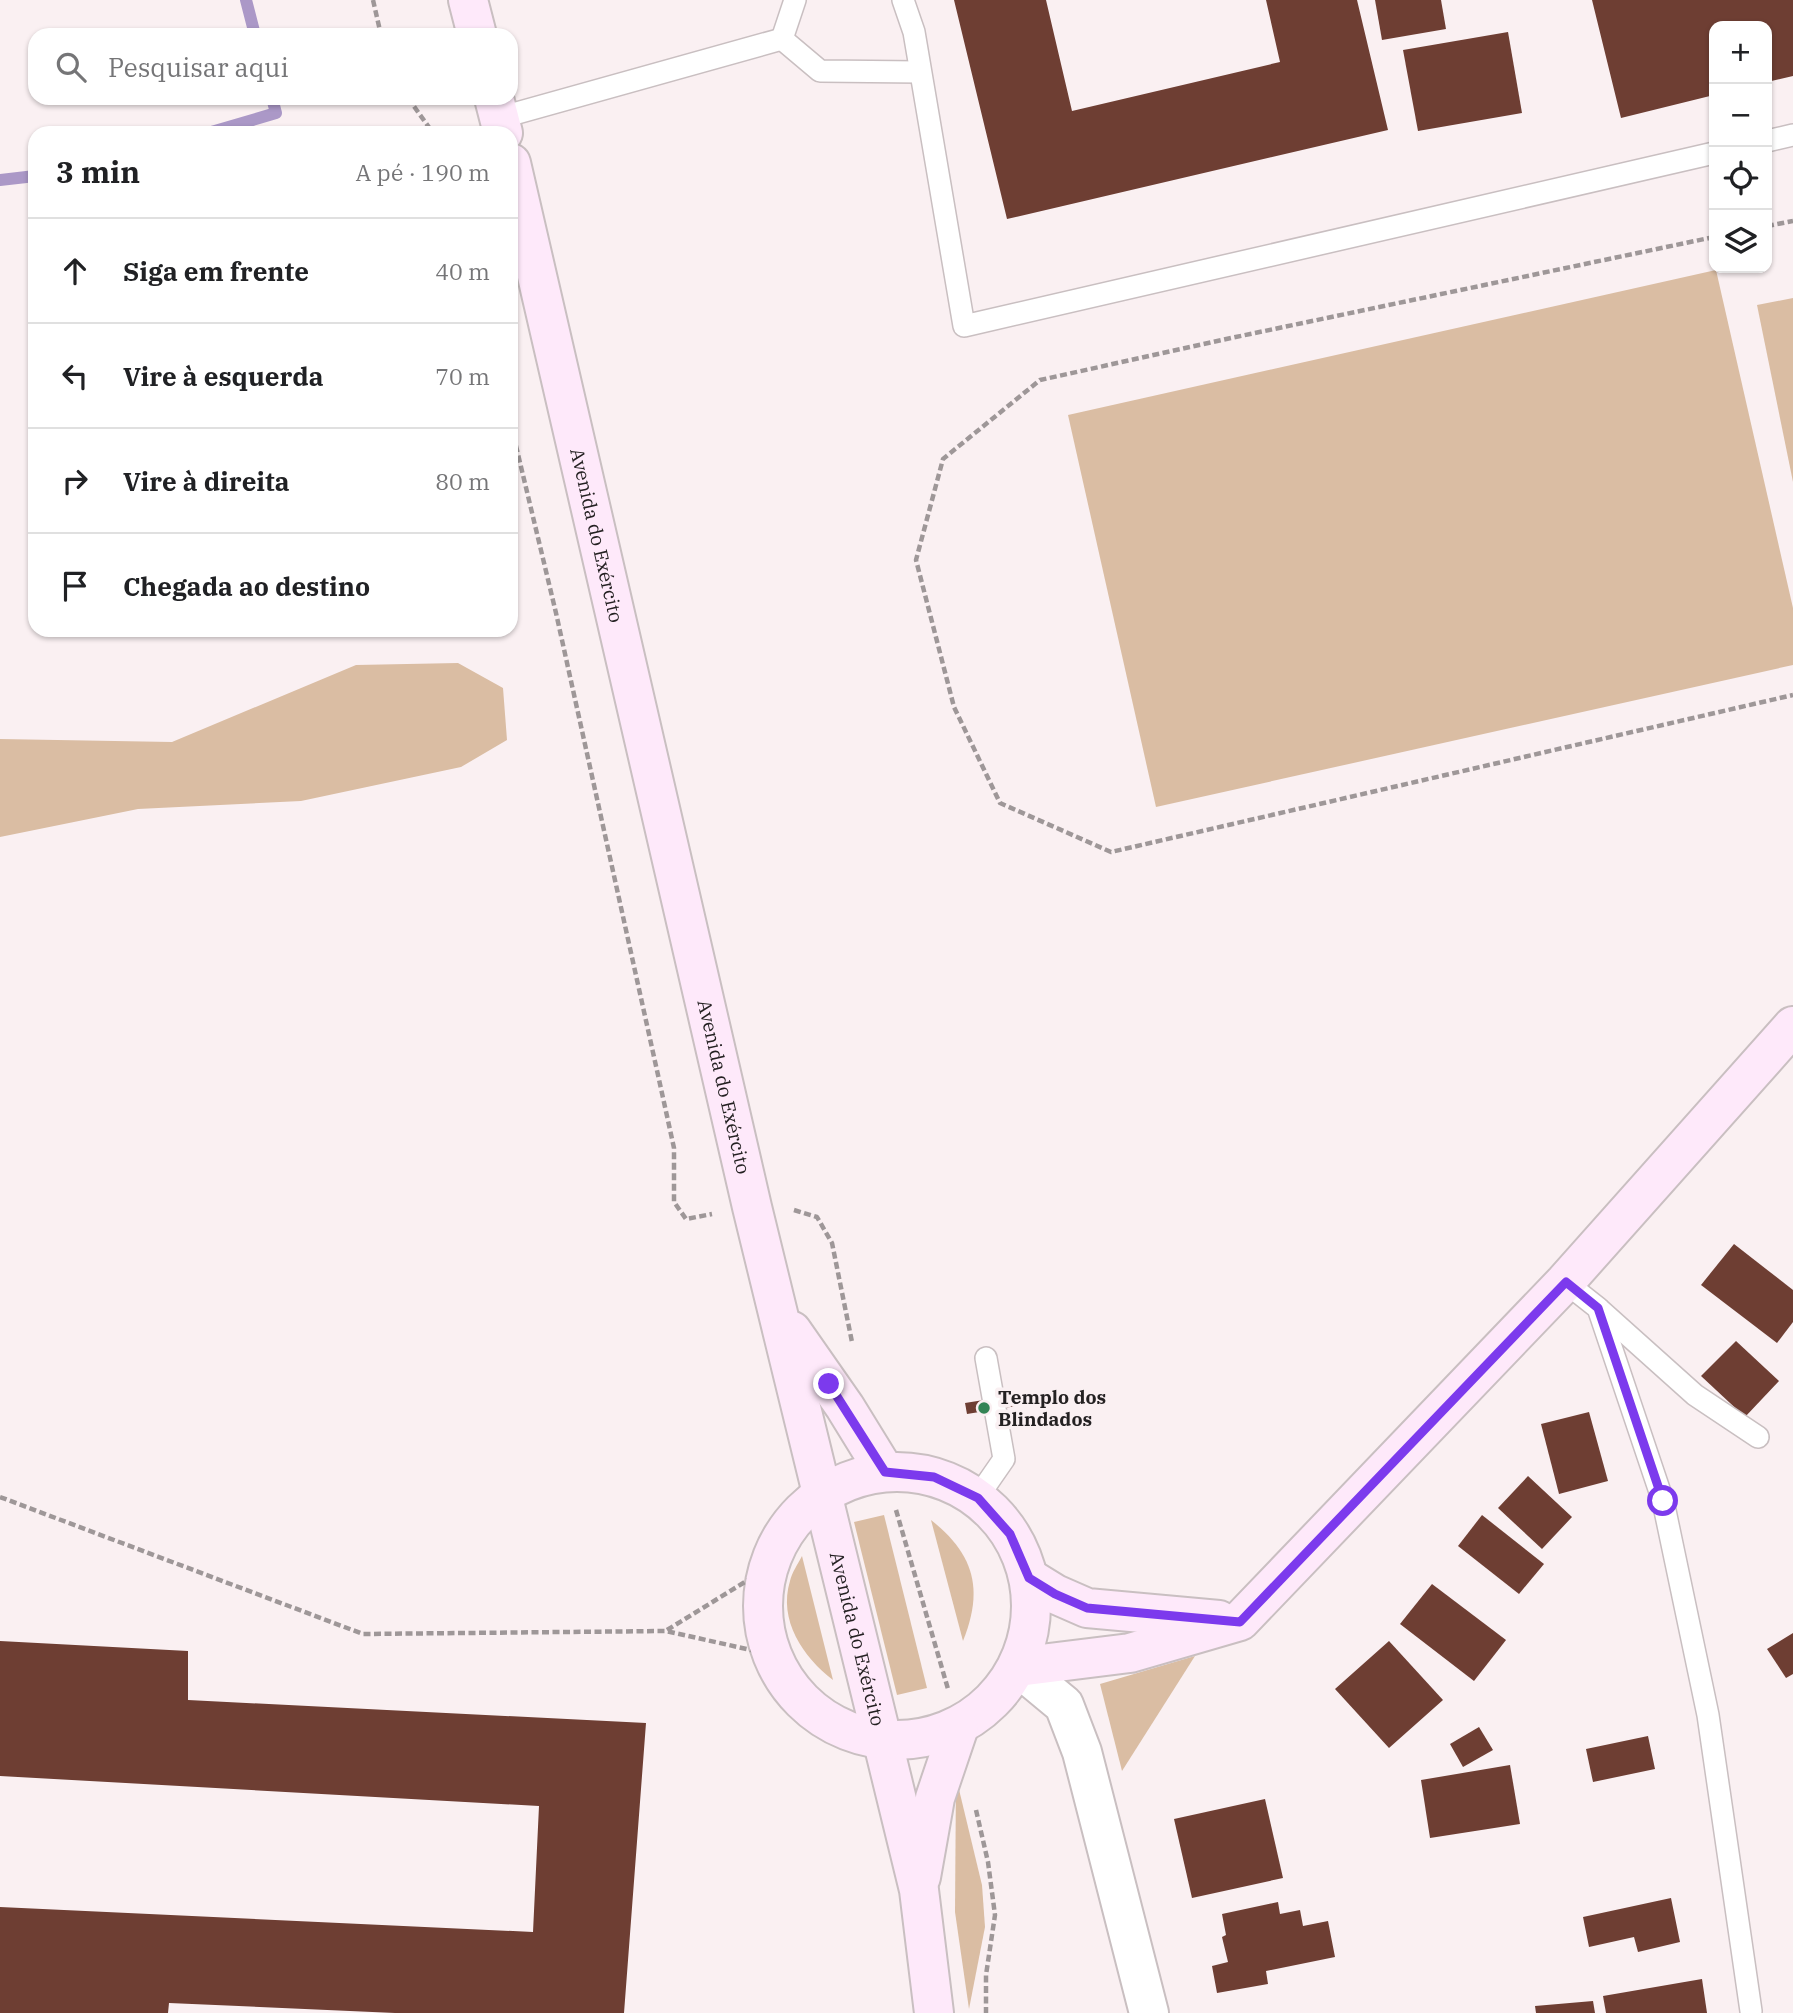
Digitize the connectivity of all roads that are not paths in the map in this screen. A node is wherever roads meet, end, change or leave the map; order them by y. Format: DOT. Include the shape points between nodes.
graph roads {
  1 [pos="468,0"];
  2 [pos="795,0"];
  3 [pos="903,0"];
  4 [pos="475,28"];
  5 [pos="782,39"];
  6 [pos="920,72"];
  7 [pos="499,116"];
  8 [pos="1793,135"];
  9 [pos="1772,140"];
  10 [pos="1709,154"];
  11 [pos="518,193"];
  12 [pos="1793,1026"];
  13 [pos="1566,1282"];
  14 [pos="1598,1308"];
  15 [pos="779,1314"];
  16 [pos="986,1358"];
  17 [pos="1758,1437"];
  18 [pos="885,1472"];
  19 [pos="822,1494"];
  20 [pos="978,1498"];
  21 [pos="1029,1578"];
  22 [pos="1240,1622"];
  23 [pos="1018,1667"];
  24 [pos="959,1727"];
  25 [pos="881,1735"];
  26 [pos="919,1890"];
  27 [pos="1751,2011"];
  28 [pos="934,2013"];
  29 [pos="1149,2013"];
  1 -- 4 [label="street"];
  2 -- 5 [label="lane"];
  3 -- 6 [label="lane"];
  5 -- 6 [label="lane" via="820,71"];
  5 -- 7 [label="lane"];
  6 -- 10 [label="lane" via="964,326"];
  8 -- 9 [label="lane"];
  11 -- 15 [label="street, Avenida do Exército"];
  12 -- 13 [label="street"];
  13 -- 14 [label="lane"];
  13 -- 22 [label="street"];
  14 -- 17 [label="lane" via="1695,1395"];
  14 -- 27 [label="lane" via="1663,1501 1708,1715"];
  15 -- 18 [label="street"];
  15 -- 19 [label="street, Avenida do Exército"];
  16 -- 20 [label="lane" via="1004,1459"];
  18 -- 19 [label="street" via="852,1479"];
  18 -- 20 [label="street" via="934,1477"];
  19 -- 25 [label="street, Avenida do Exército"];
  19 -- 25 [label="street" via="788,1527 766,1569 761,1612 769,1654 818,1721 845,1731"];
  20 -- 21 [label="street" via="1010,1534"];
  21 -- 22 [label="street" via="1087,1608"];
  21 -- 23 [label="street" via="1031,1624"];
  22 -- 23 [label="street" via="1130,1653"];
  23 -- 24 [label="street" via="993,1701"];
  23 -- 29 [label="street" via="1064,1705 1082,1752"];
  24 -- 25 [label="street" via="915,1740"];
  24 -- 26 [label="street" via="935,1798"];
  25 -- 26 [label="street, Avenida do Exército"];
  26 -- 28 [label="street, Avenida do Exército"];
}
